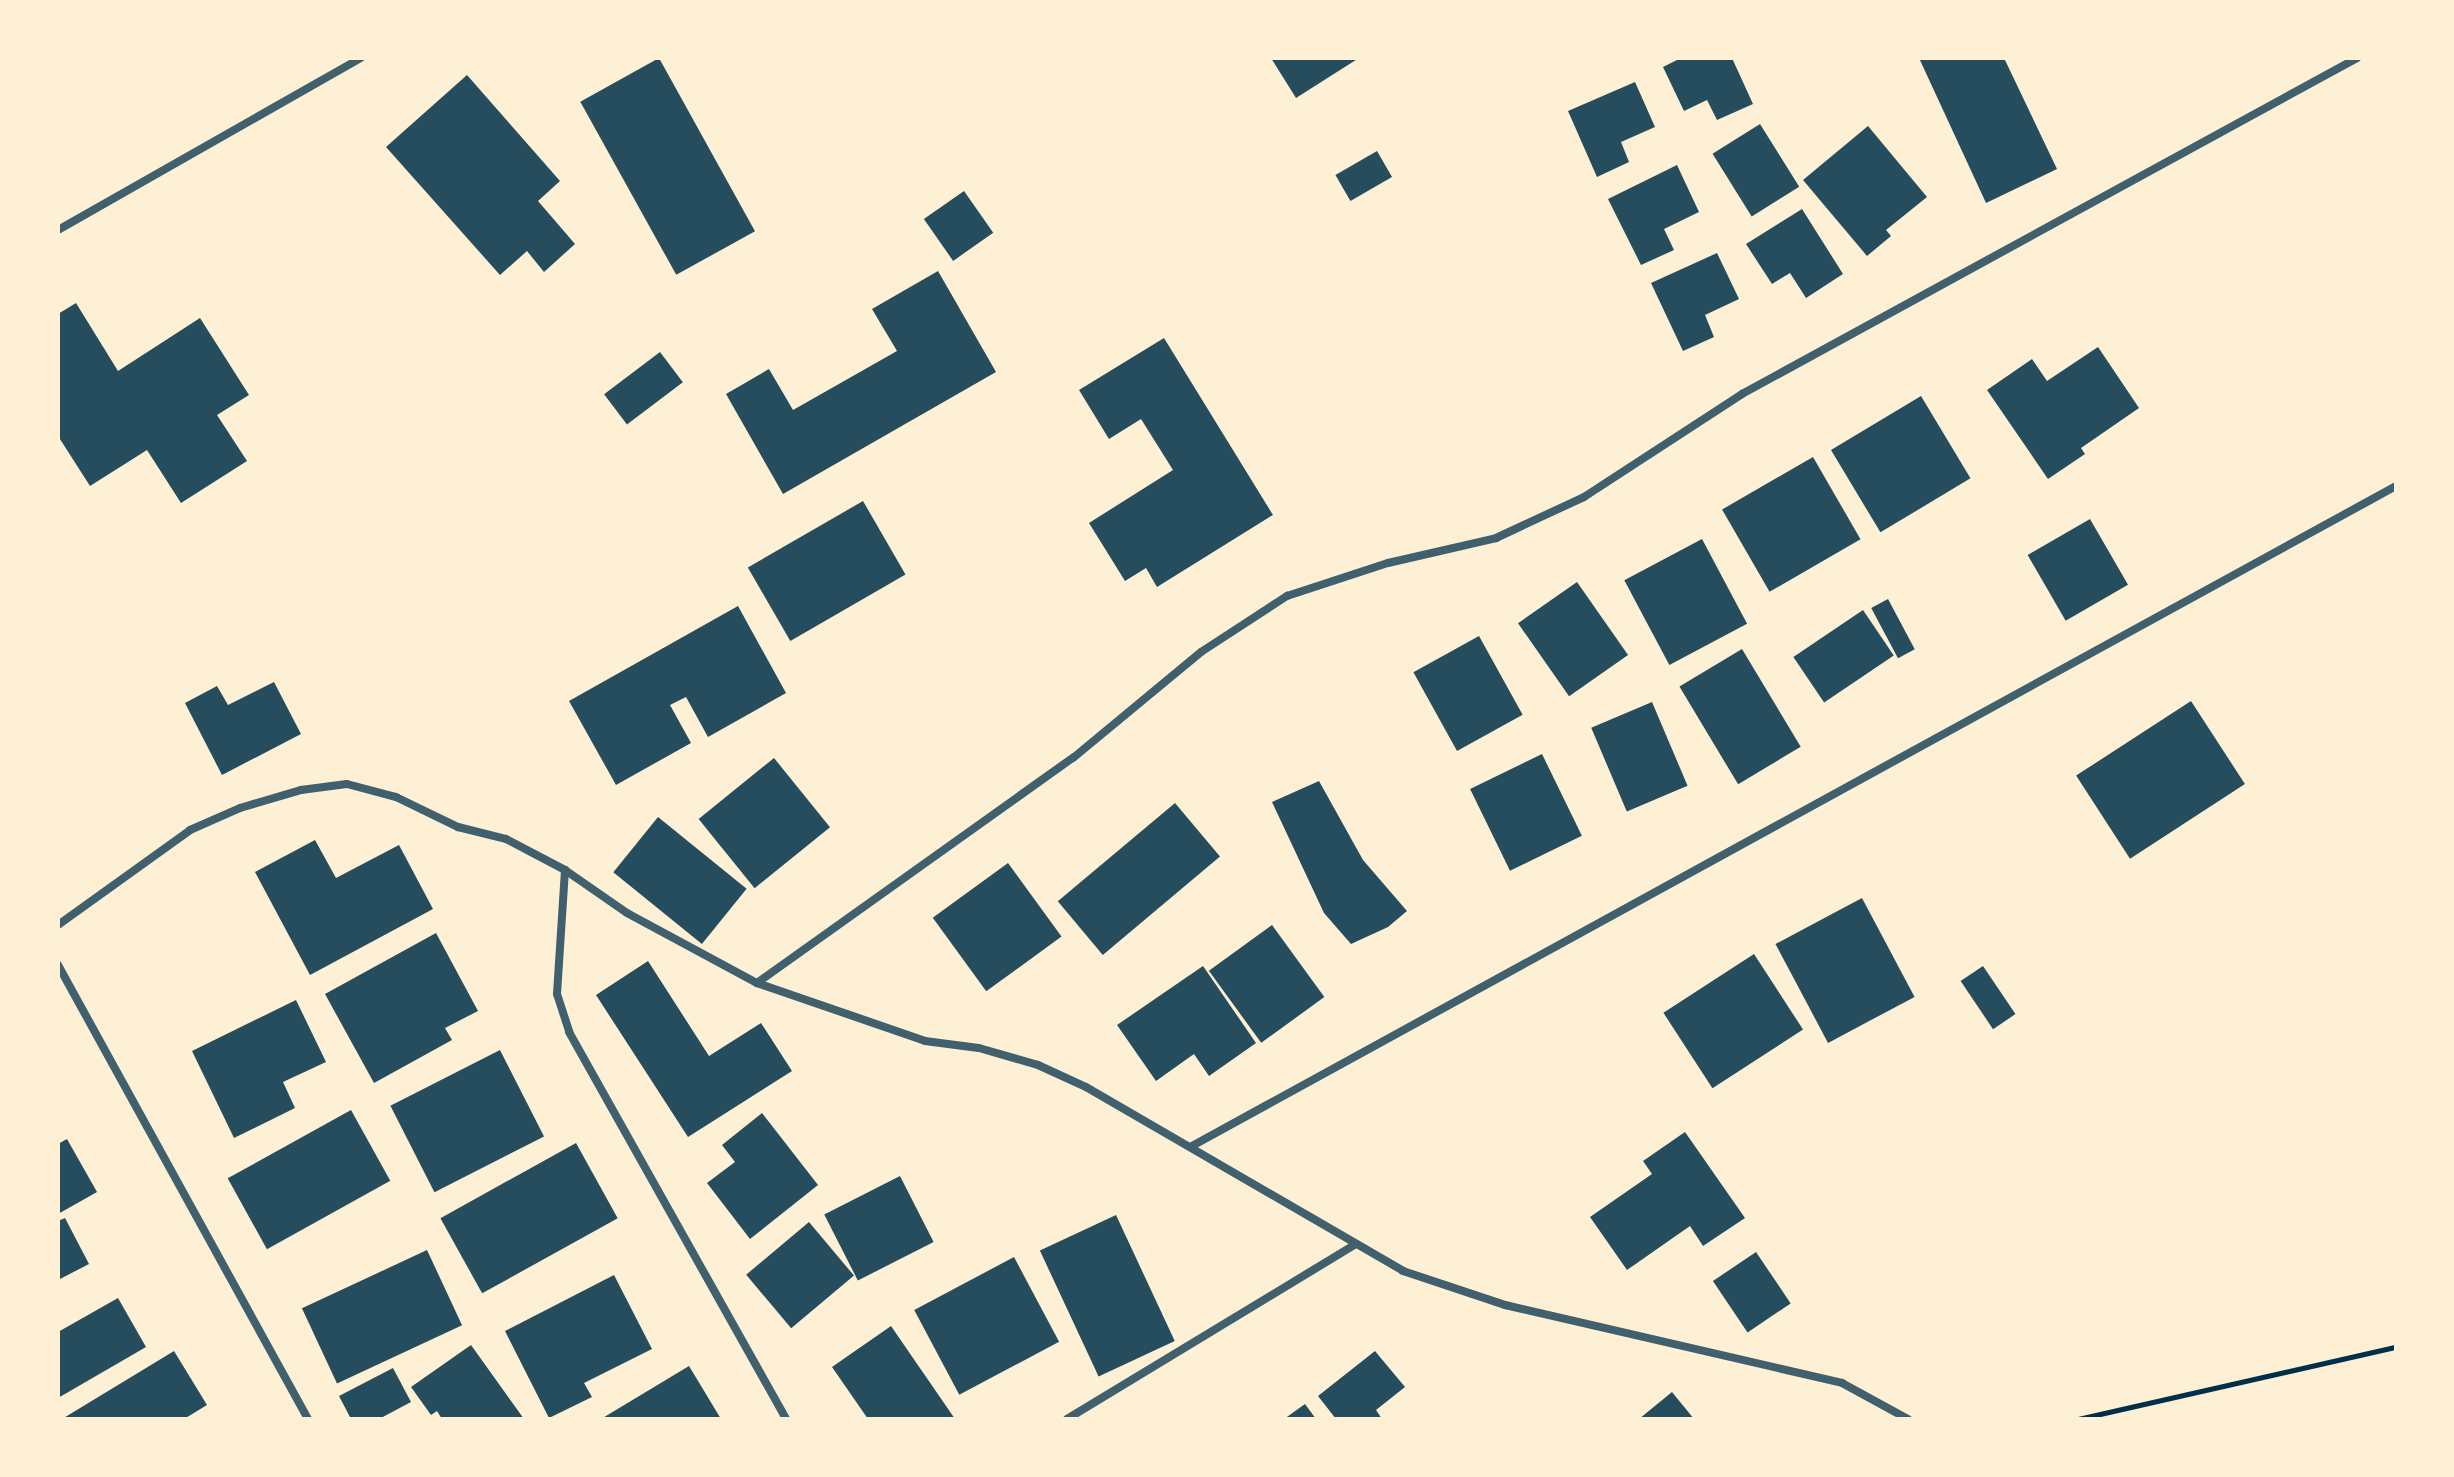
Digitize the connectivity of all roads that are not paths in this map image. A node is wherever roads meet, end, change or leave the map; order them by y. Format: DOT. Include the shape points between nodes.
graph roads {
  1 [pos="361,58"];
  2 [pos="2357,58"];
  3 [pos="58,230"];
  4 [pos="2396,486"];
  5 [pos="565,870"];
  6 [pos="58,925"];
  7 [pos="58,965"];
  8 [pos="757,983"];
  9 [pos="1192,1146"];
  10 [pos="1356,1244"];
  11 [pos="308,1419"];
  12 [pos="786,1419"];
  13 [pos="1067,1419"];
  14 [pos="1908,1419"];
  1 -- 3 [label="street"];
  2 -- 8 [label="street" via="1742,394 1584,497 1496,538 1388,563 1287,596 1201,652 1073,758"];
  4 -- 9 [label="street"];
  5 -- 6 [label="street" via="506,839 458,827 396,797 347,784 301,790 190,830"];
  5 -- 8 [label="street" via="627,913"];
  5 -- 12 [label="street" via="557,994 569,1032"];
  7 -- 11 [label="street"];
  8 -- 9 [label="street" via="925,1041 979,1048 1038,1065"];
  9 -- 10 [label="street"];
  10 -- 13 [label="street"];
  10 -- 14 [label="street" via="1403,1271 1505,1305 1842,1383"];
}
